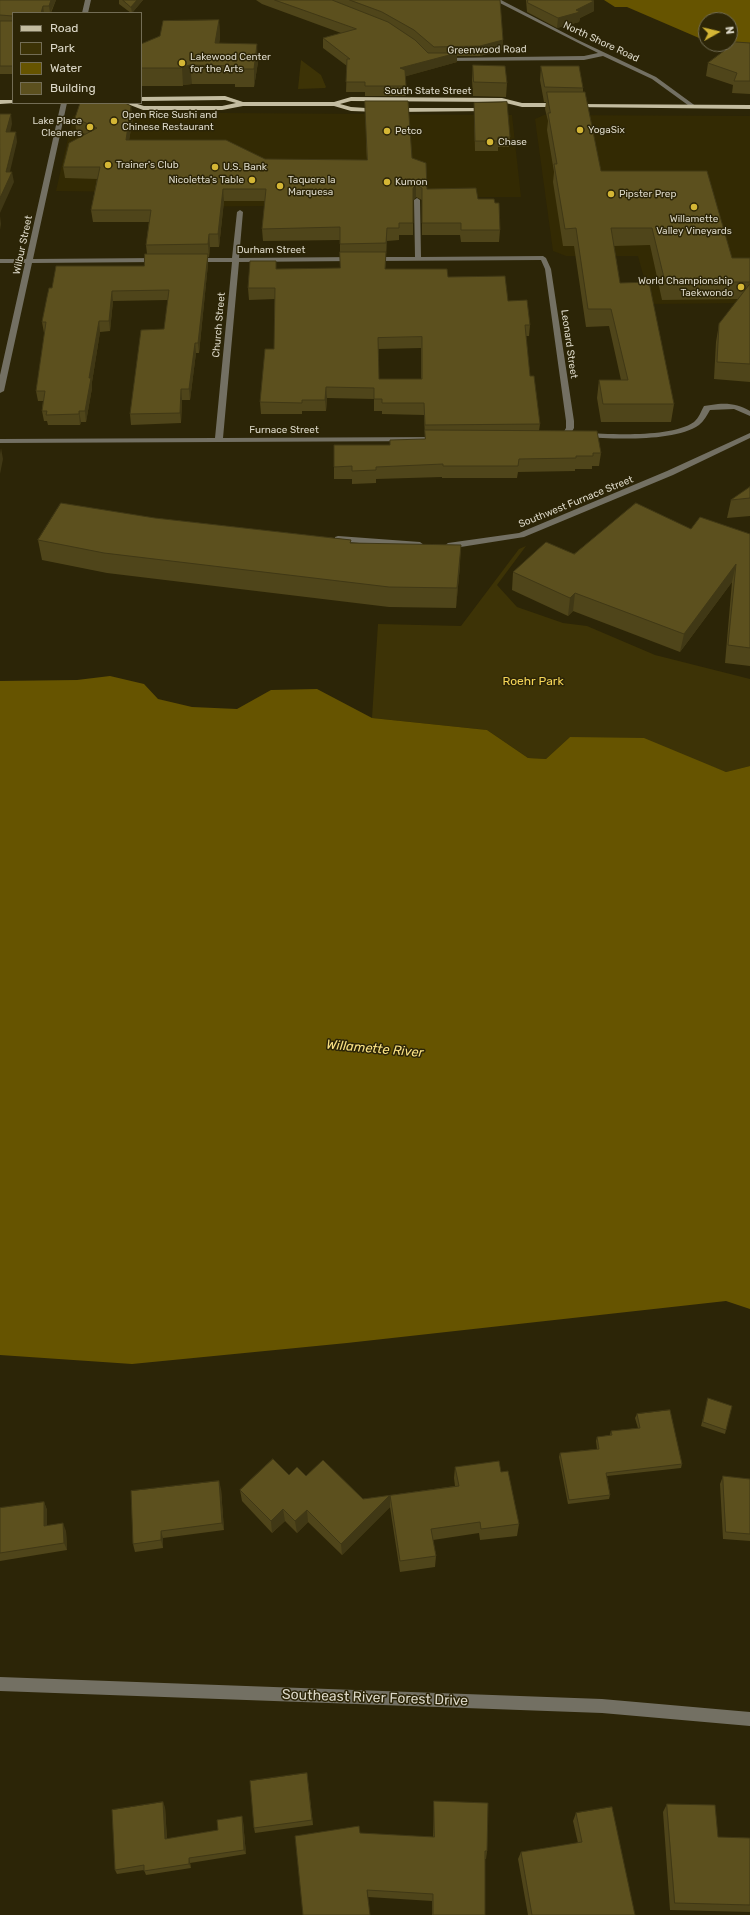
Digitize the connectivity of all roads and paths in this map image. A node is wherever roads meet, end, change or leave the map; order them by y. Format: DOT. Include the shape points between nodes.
graph roads {
  1 [pos="88,0"];
  2 [pos="497,0"];
  3 [pos="85,12"];
  4 [pos="603,54"];
  5 [pos="439,60"];
  6 [pos="142,99"];
  7 [pos="0,102"];
  8 [pos="12,102"];
  9 [pos="64,104"];
  10 [pos="131,104"];
  11 [pos="243,104"];
  12 [pos="334,104"];
  13 [pos="522,105"];
  14 [pos="694,107"];
  15 [pos="750,107"];
  16 [pos="509,109"];
  17 [pos="494,110"];
  18 [pos="417,200"];
  19 [pos="240,212"];
  20 [pos="362,259"];
  21 [pos="370,259"];
  22 [pos="418,259"];
  23 [pos="169,260"];
  24 [pos="191,260"];
  25 [pos="235,260"];
  26 [pos="0,261"];
  27 [pos="30,261"];
  28 [pos="0,391"];
  29 [pos="750,414"];
  30 [pos="750,435"];
  31 [pos="447,439"];
  32 [pos="219,440"];
  33 [pos="0,441"];
  34 [pos="332,539"];
  35 [pos="0,1684"];
  36 [pos="750,1719"];
  1 -- 3 [label="street"];
  2 -- 4 [label="street, North Shore Road"];
  4 -- 5 [label="street, Greenwood Road" via="584,58"];
  4 -- 14 [label="street, North Shore Road" via="660,81"];
  6 -- 11 [label="main road, South State Street" via="225,98"];
  7 -- 8 [label="main road"];
  9 -- 27 [label="street, Wilbur Street"];
  10 -- 11 [label="main road, South State Street" via="143,108 222,108"];
  11 -- 12 [label="main road, South State Street"];
  12 -- 13 [label="main road, South State Street" via="351,99 502,100"];
  12 -- 17 [label="main road, South State Street" via="351,109"];
  13 -- 14 [label="main road, South State Street"];
  13 -- 16 [label="main road, South State Street"];
  14 -- 15 [label="main road, South State Street"];
  18 -- 22 [label="street"];
  19 -- 25 [label="street, Church Street"];
  20 -- 25 [label="street, Durham Street"];
  21 -- 22 [label="street"];
  22 -- 29 [label="street, Leonard Street" via="543,258 548,269 570,421 570,428 564,434 615,436 675,432 697,423 707,408 723,406 740,408"];
  23 -- 27 [label="street"];
  24 -- 25 [label="street, Durham Street"];
  25 -- 32 [label="street, Church Street"];
  26 -- 27 [label="street"];
  27 -- 28 [label="street, Wilbur Street"];
  30 -- 34 [label="street, Southwest Furnace Street" via="670,473 521,535 453,547"];
  31 -- 32 [label="street, Furnace Street"];
  32 -- 33 [label="street, Furnace Street"];
  35 -- 36 [label="street, Southeast River Forest Drive" via="602,1706"];
}
